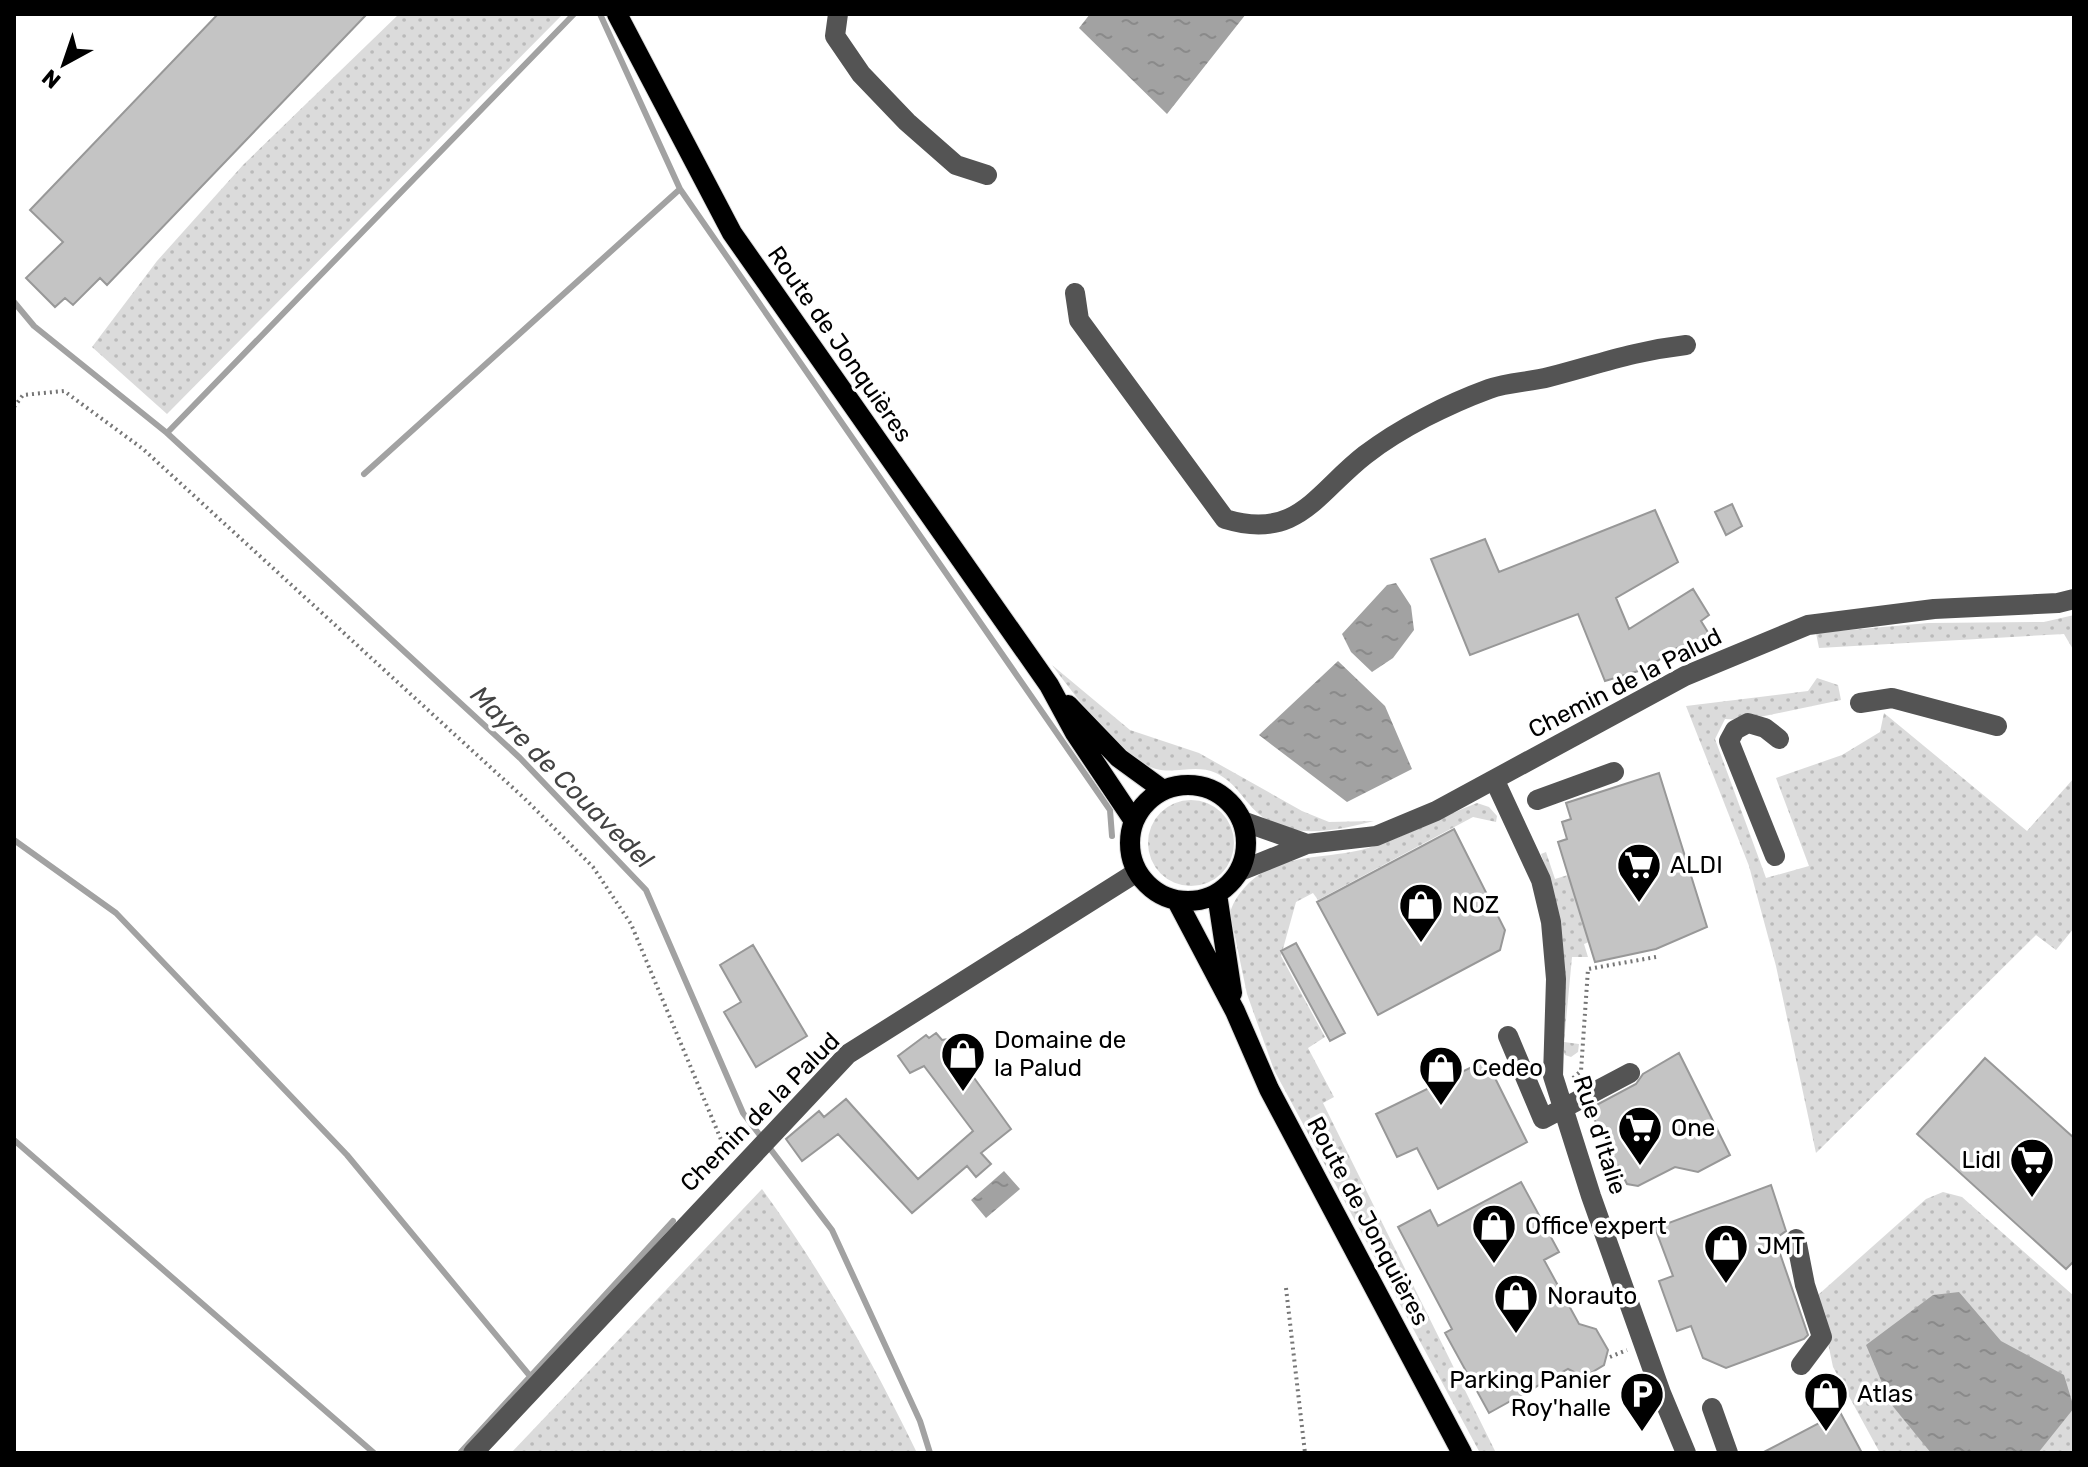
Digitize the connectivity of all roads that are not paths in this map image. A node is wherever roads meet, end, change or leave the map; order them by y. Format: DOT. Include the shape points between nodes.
graph roads {
  1 [pos="617,14"];
  2 [pos="838,14"];
  3 [pos="987,175"];
  4 [pos="1075,293"];
  5 [pos="1686,345"];
  6 [pos="2074,599"];
  7 [pos="1049,685"];
  8 [pos="1860,703"];
  9 [pos="1997,726"];
  10 [pos="1779,739"];
  11 [pos="1614,772"];
  12 [pos="1495,781"];
  13 [pos="1163,790"];
  14 [pos="1537,800"];
  15 [pos="1134,821"];
  16 [pos="1242,821"];
  17 [pos="1307,844"];
  18 [pos="1775,856"];
  19 [pos="1240,871"];
  20 [pos="1137,872"];
  21 [pos="1217,894"];
  22 [pos="1177,901"];
  23 [pos="1235,1011"];
  24 [pos="1508,1036"];
  25 [pos="1630,1073"];
  26 [pos="1560,1098"];
  27 [pos="1796,1239"];
  28 [pos="1801,1365"];
  29 [pos="1712,1408"];
  30 [pos="473,1453"];
  31 [pos="1462,1453"];
  32 [pos="1686,1453"];
  33 [pos="1728,1453"];
  1 -- 7 [label="main road, Route de Jonquières" via="732,233"];
  2 -- 3 [label="street" via="835,36 861,74 956,165"];
  4 -- 5 [label="street" via="1079,320 1225,519 1253,527 1292,518 1365,455 1491,388 1620,355"];
  6 -- 12 [label="street, Chemin de la Palud" via="1863,615 1808,625 1685,676"];
  7 -- 13 [label="main road, Route de Jonquières" via="1119,758"];
  7 -- 15 [label="main road, Route de Jonquières"];
  8 -- 9 [label="street" via="1892,698"];
  10 -- 18 [label="street" via="1748,723 1729,741"];
  11 -- 14 [label="street"];
  12 -- 17 [label="street, Chemin de la Palud" via="1376,836"];
  12 -- 26 [label="street, Rue d'Italie" via="1541,880 1551,922 1556,979 1552,1051"];
  13 -- 15 [label="main road" via="1148,800"];
  13 -- 16 [label="main road" via="1194,785 1209,789 1223,796"];
  15 -- 20 [label="main road" via="1130,838"];
  16 -- 17 [label="street, Chemin de la Palud"];
  16 -- 19 [label="main road" via="1247,837"];
  17 -- 19 [label="street, Chemin de la Palud"];
  19 -- 21 [label="main road"];
  20 -- 22 [label="main road, Route de Jonquières" via="1149,886"];
  20 -- 30 [label="street, Chemin de la Palud" via="848,1054"];
  21 -- 22 [label="main road"];
  21 -- 23 [label="main road, Route de Jonquières"];
  22 -- 23 [label="main road, Route de Jonquières"];
  23 -- 31 [label="main road, Route de Jonquières" via="1269,1089"];
  24 -- 26 [label="street" via="1543,1119"];
  25 -- 26 [label="street"];
  26 -- 32 [label="street, Rue d'Italie"];
  27 -- 28 [label="street" via="1822,1337"];
  29 -- 33 [label="street"];
}
